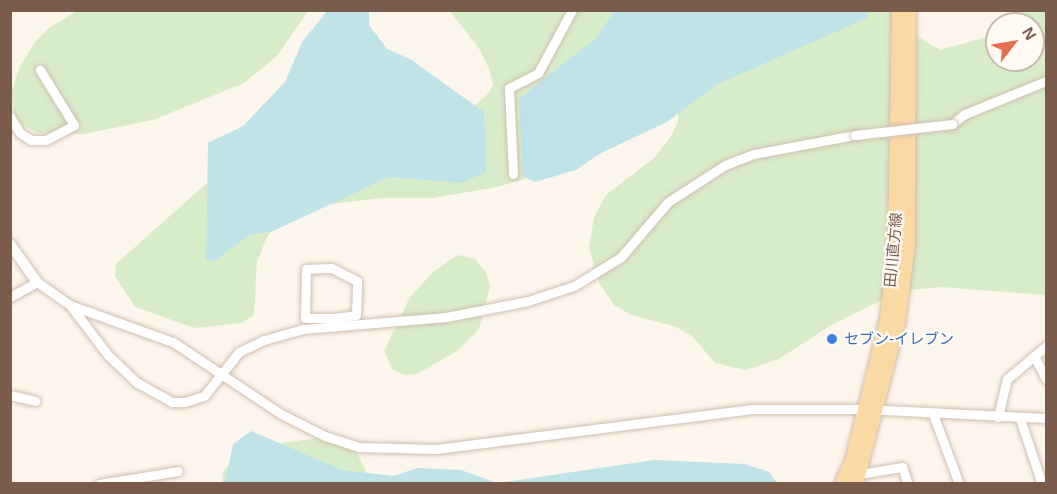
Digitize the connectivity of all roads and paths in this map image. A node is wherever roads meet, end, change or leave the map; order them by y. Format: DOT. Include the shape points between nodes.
graph roads {
  1 [pos="572,10"];
  2 [pos="899,10"];
  3 [pos="909,10"];
  4 [pos="40,70"];
  5 [pos="1047,81"];
  6 [pos="10,117"];
  7 [pos="513,174"];
  8 [pos="10,244"];
  9 [pos="37,282"];
  10 [pos="10,297"];
  11 [pos="70,305"];
  12 [pos="333,323"];
  13 [pos="1047,346"];
  14 [pos="1034,356"];
  15 [pos="221,373"];
  16 [pos="1047,378"];
  17 [pos="10,395"];
  18 [pos="35,401"];
  19 [pos="872,410"];
  20 [pos="933,414"];
  21 [pos="998,417"];
  22 [pos="1047,418"];
  23 [pos="1020,419"];
  24 [pos="178,471"];
  25 [pos="858,479"];
  26 [pos="99,483"];
  27 [pos="842,483"];
  28 [pos="908,483"];
  29 [pos="959,483"];
  30 [pos="1042,483"];
  1 -- 7 [label="street" via="538,73 509,88"];
  2 -- 19 [label="main road, 田川直方線" via="895,244"];
  3 -- 19 [label="main road, 田川直方線" via="908,243 898,323"];
  4 -- 6 [label="street" via="74,125 46,140 31,140 20,133"];
  5 -- 12 [label="street, bridge" via="965,114 952,124 855,135 754,154 725,165 668,202 621,257 574,286 528,302 446,317"];
  8 -- 9 [label="street"];
  9 -- 10 [label="street"];
  9 -- 11 [label="street"];
  11 -- 15 [label="street" via="152,332"];
  11 -- 15 [label="street" via="108,355 136,382 172,402 204,396"];
  12 -- 12 [label="street" via="356,315 357,281 331,268 306,269 305,318"];
  12 -- 15 [label="street" via="264,340 239,352"];
  13 -- 14 [label="street"];
  14 -- 16 [label="street"];
  14 -- 21 [label="street" via="1007,379"];
  15 -- 19 [label="street" via="281,414 325,436 359,447 402,450 754,409"];
  17 -- 18 [label="street"];
  19 -- 20 [label="street"];
  19 -- 25 [label="main road, 田川直方線"];
  19 -- 27 [label="main road, 田川直方線"];
  20 -- 21 [label="street"];
  20 -- 29 [label="street"];
  21 -- 23 [label="street"];
  22 -- 23 [label="street"];
  23 -- 30 [label="street"];
  24 -- 26 [label="street"];
  25 -- 28 [label="street" via="902,467"];
}
